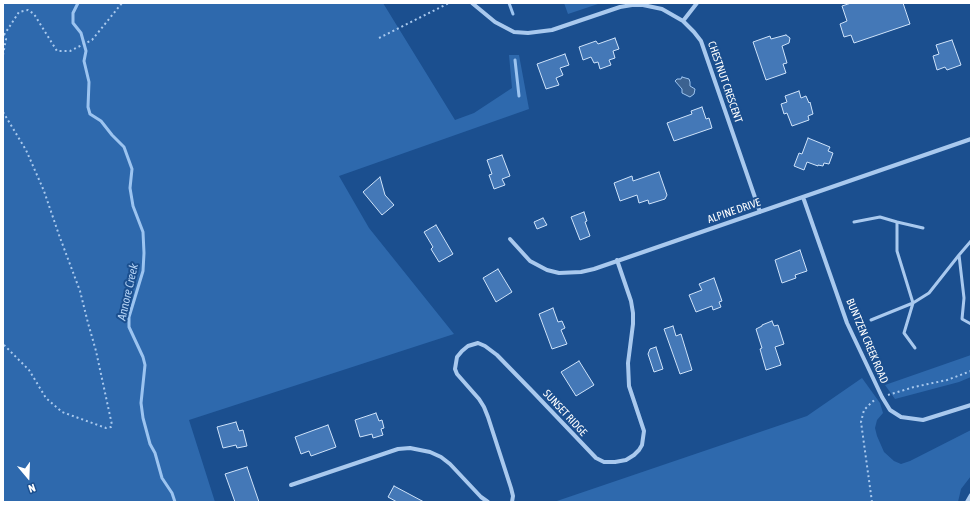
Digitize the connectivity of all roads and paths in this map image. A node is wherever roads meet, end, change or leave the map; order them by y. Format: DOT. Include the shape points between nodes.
graph roads {
  1 [pos="122,3"];
  2 [pos="449,3"];
  3 [pos="472,3"];
  4 [pos="697,3"];
  5 [pos="683,21"];
  6 [pos="4,35"];
  7 [pos="379,38"];
  8 [pos="3,55"];
  9 [pos="3,112"];
  10 [pos="971,140"];
  11 [pos="804,197"];
  12 [pos="760,212"];
  13 [pos="854,222"];
  14 [pos="897,222"];
  15 [pos="923,228"];
  16 [pos="510,239"];
  17 [pos="971,240"];
  18 [pos="959,255"];
  19 [pos="617,260"];
  20 [pos="913,303"];
  21 [pos="871,320"];
  22 [pos="971,324"];
  23 [pos="3,344"];
  24 [pos="915,348"];
  25 [pos="971,405"];
  26 [pos="291,485"];
  27 [pos="971,495"];
  28 [pos="488,502"];
  29 [pos="512,502"];
  30 [pos="967,502"];
  1 -- 6 [label="path" via="92,40 70,51 57,51 34,14 28,10 19,12"];
  2 -- 7 [label="path"];
  3 -- 5 [label="street, CHESTNUT CRESCENT" via="495,22 514,32 552,30 632,5 662,9"];
  4 -- 5 [label="street"];
  5 -- 12 [label="street, CHESTNUT CRESCENT" via="701,41"];
  6 -- 8 [label="path" via="6,39"];
  9 -- 23 [label="path" via="26,150 44,190 80,291 96,351 111,427 106,428 62,412 46,398 29,370"];
  10 -- 11 [label="street, ALPINE DRIVE"];
  11 -- 12 [label="street, ALPINE DRIVE"];
  11 -- 25 [label="street, BUNTZEN CREEK ROAD" via="847,323 890,410 901,417 923,420"];
  12 -- 19 [label="street, ALPINE DRIVE"];
  13 -- 14 [label="lane" via="880,217"];
  14 -- 15 [label="lane"];
  14 -- 20 [label="lane" via="897,251"];
  16 -- 19 [label="street, ALPINE DRIVE" via="530,261 559,273 581,272"];
  17 -- 18 [label="lane"];
  18 -- 20 [label="lane" via="929,294"];
  18 -- 22 [label="lane" via="964,298 962,319"];
  19 -- 29 [label="street, SUNSET RIDGE" via="633,313 628,363 629,386 644,431 640,450 626,460 604,462 596,458 485,346 478,343 468,346 457,357 456,374 479,399 488,417 511,488"];
  20 -- 21 [label="lane"];
  20 -- 24 [label="lane" via="904,333"];
  26 -- 28 [label="street" via="398,449 410,448 441,457"];
  27 -- 30 [label="street"];
}
